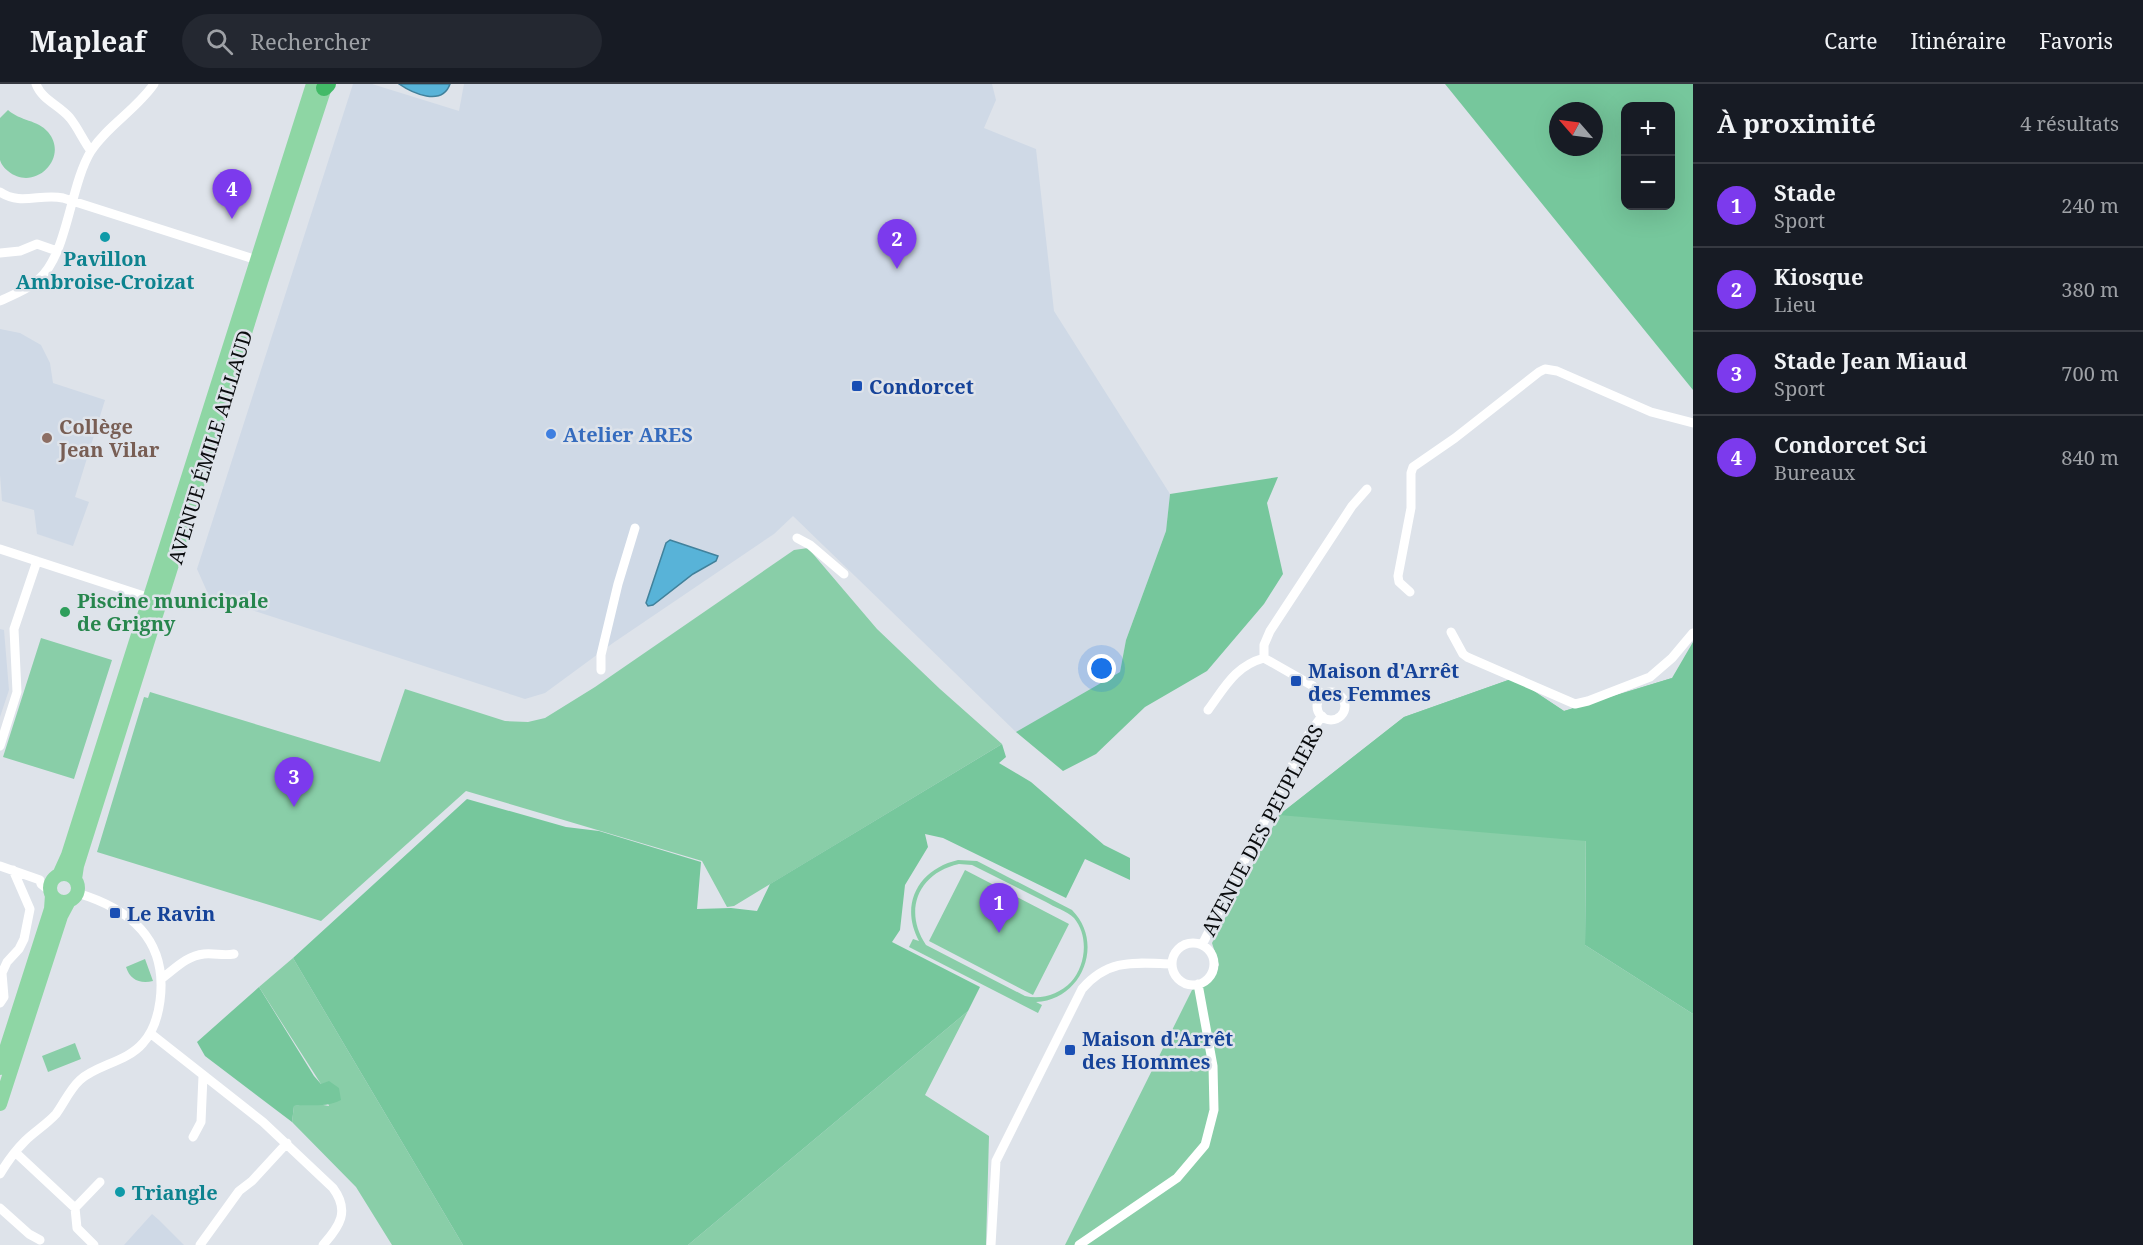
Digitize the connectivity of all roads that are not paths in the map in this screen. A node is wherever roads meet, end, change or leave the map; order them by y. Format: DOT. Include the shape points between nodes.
graph roads {
  1 [pos="36,84"];
  2 [pos="154,84"];
  3 [pos="323,85"];
  4 [pos="91,151"];
  5 [pos="0,192"];
  6 [pos="73,201"];
  7 [pos="57,251"];
  8 [pos="0,253"];
  9 [pos="257,260"];
  10 [pos="0,302"];
  11 [pos="1693,423"];
  12 [pos="1367,489"];
  13 [pos="635,528"];
  14 [pos="797,538"];
  15 [pos="0,549"];
  16 [pos="37,561"];
  17 [pos="844,574"];
  18 [pos="1410,591"];
  19 [pos="150,598"];
  20 [pos="1451,632"];
  21 [pos="1693,633"];
  22 [pos="1264,658"];
  23 [pos="601,670"];
  24 [pos="1323,695"];
  25 [pos="1208,710"];
  26 [pos="1322,716"];
  27 [pos="0,746"];
  28 [pos="0,867"];
  29 [pos="14,870"];
  30 [pos="57,876"];
  31 [pos="40,880"];
  32 [pos="74,891"];
  33 [pos="51,894"];
  34 [pos="1202,945"];
  35 [pos="234,954"];
  36 [pos="1172,963"];
  37 [pos="161,979"];
  38 [pos="1198,984"];
  39 [pos="0,1003"];
  40 [pos="150,1034"];
  41 [pos="0,1068"];
  42 [pos="203,1076"];
  43 [pos="0,1104"];
  44 [pos="193,1137"];
  45 [pos="287,1143"];
  46 [pos="15,1152"];
  47 [pos="0,1174"];
  48 [pos="100,1182"];
  49 [pos="0,1208"];
  50 [pos="75,1208"];
  51 [pos="40,1240"];
  52 [pos="94,1245"];
  53 [pos="200,1245"];
  54 [pos="323,1245"];
  55 [pos="991,1245"];
  56 [pos="1079,1245"];
  1 -- 4 [label="street" via="39,93 71,119"];
  2 -- 4 [label="street"];
  3 -- 9 [label="main road, AVENUE ÉMILE AILLAUD"];
  3 -- 32 [label="main road, AVENUE ÉMILE AILLAUD" via="81,855"];
  4 -- 6 [label="street"];
  5 -- 6 [label="street" via="21,199 54,196"];
  6 -- 7 [label="street"];
  6 -- 9 [label="street"];
  7 -- 8 [label="street" via="38,244"];
  7 -- 10 [label="street" via="40,278"];
  9 -- 19 [label="main road, AVENUE ÉMILE AILLAUD"];
  11 -- 18 [label="street" via="1651,412 1557,371 1539,372 1413,467 1412,508 1398,576"];
  12 -- 22 [label="street" via="1270,631"];
  13 -- 23 [label="street" via="601,655"];
  14 -- 17 [label="street"];
  15 -- 16 [label="street"];
  16 -- 19 [label="street"];
  16 -- 27 [label="street" via="14,629 17,692"];
  19 -- 30 [label="main road, AVENUE ÉMILE AILLAUD" via="66,861"];
  20 -- 21 [label="street" via="1467,657 1575,704 1650,677"];
  22 -- 24 [label="street"];
  22 -- 25 [label="street" via="1238,670"];
  24 -- 26 [label="street" via="1318,703"];
  24 -- 26 [label="street" via="1339,694 1345,707 1336,719"];
  26 -- 34 [label="street, AVENUE DES PEUPLIERS" via="1306,738"];
  28 -- 29 [label="street"];
  29 -- 31 [label="street"];
  29 -- 39 [label="street" via="30,909 24,939 2,973 4,997"];
  30 -- 31 [label="street"];
  30 -- 32 [label="main road" via="68,875"];
  30 -- 33 [label="main road" via="51,884"];
  31 -- 33 [label="street"];
  32 -- 33 [label="main road" via="59,901"];
  32 -- 37 [label="street" via="112,905 146,934"];
  32 -- 43 [label="main road, AVENUE ÉMILE AILLAUD" via="61,916"];
  33 -- 41 [label="main road" via="51,909"];
  34 -- 36 [label="street" via="1182,946"];
  34 -- 38 [label="street" via="1214,962 1210,976"];
  35 -- 37 [label="street" via="189,958"];
  36 -- 38 [label="street" via="1178,979"];
  36 -- 55 [label="street" via="1120,964 1100,972 1082,989 996,1161"];
  37 -- 40 [label="street" via="159,1008"];
  38 -- 56 [label="street" via="1212,1066 1214,1110 1205,1145 1177,1178"];
  40 -- 42 [label="street"];
  40 -- 46 [label="street" via="134,1052 81,1079 55,1114"];
  42 -- 44 [label="street" via="202,1117"];
  42 -- 45 [label="street"];
  45 -- 53 [label="street" via="239,1191"];
  45 -- 54 [label="street" via="340,1199 339,1225"];
  46 -- 47 [label="street"];
  46 -- 50 [label="street"];
  48 -- 50 [label="street"];
  49 -- 51 [label="street"];
  50 -- 52 [label="street" via="77,1228"];
}
